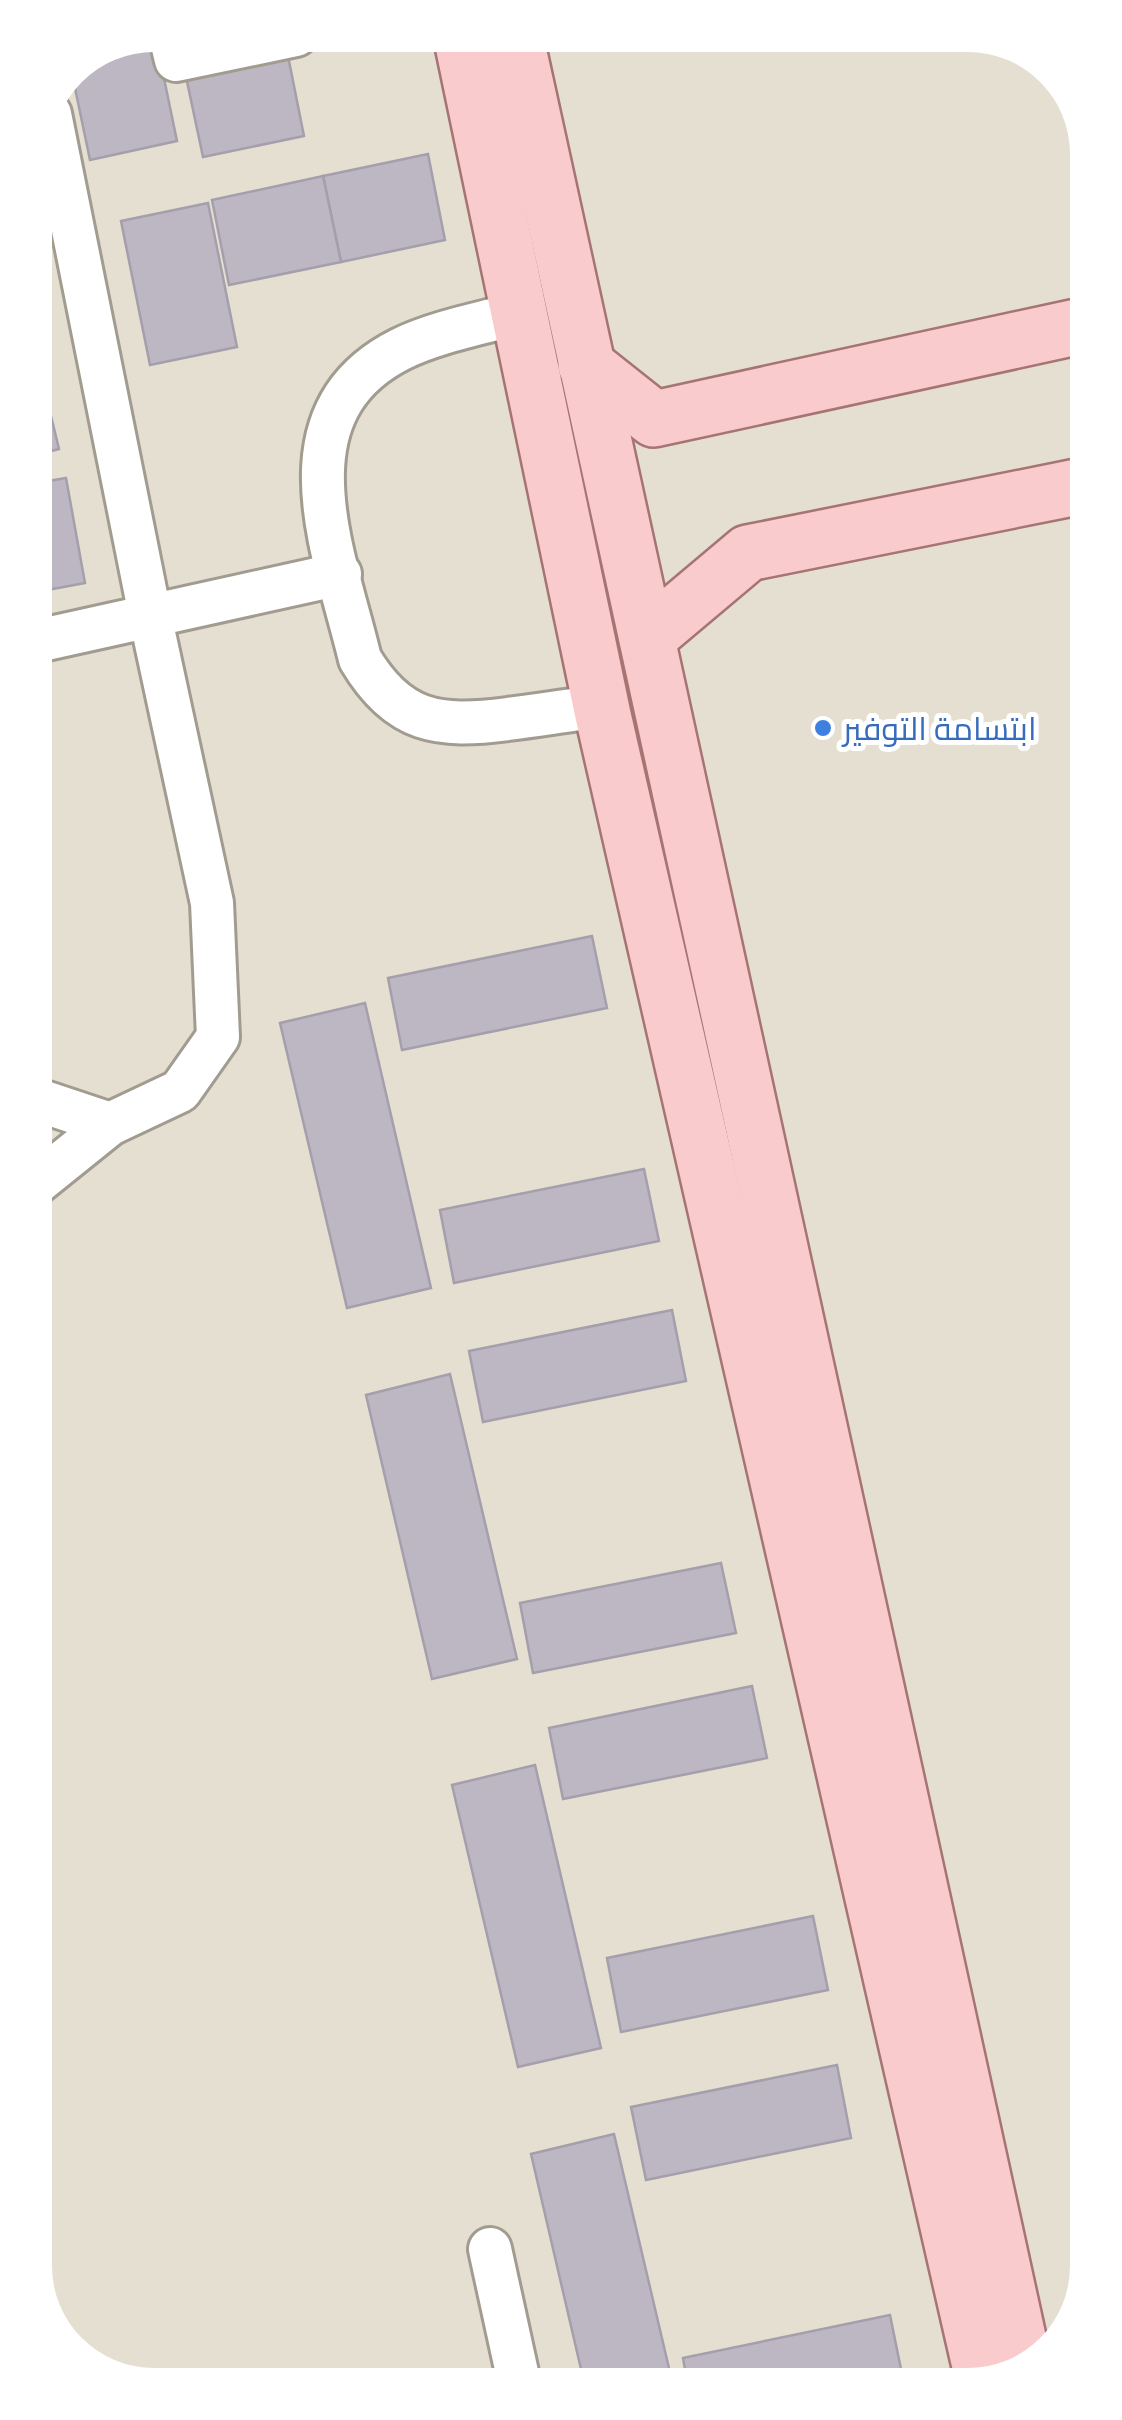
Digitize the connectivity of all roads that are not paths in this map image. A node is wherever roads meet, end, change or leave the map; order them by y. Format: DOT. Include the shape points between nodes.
graph roads {
  1 [pos="174,52"];
  2 [pos="214,52"];
  3 [pos="465,52"];
  4 [pos="519,52"];
  5 [pos="55,137"];
  6 [pos="519,312"];
  7 [pos="1070,328"];
  8 [pos="586,365"];
  9 [pos="1070,488"];
  10 [pos="340,574"];
  11 [pos="150,615"];
  12 [pos="53,637"];
  13 [pos="647,638"];
  14 [pos="602,706"];
  15 [pos="53,1105"];
  16 [pos="110,1124"];
  17 [pos="53,1170"];
  18 [pos="490,2250"];
  19 [pos="1021,2353"];
  20 [pos="516,2367"];
  21 [pos="980,2367"];
  1 -- 2 [label="street" via="176,60"];
  3 -- 6 [label="main road"];
  4 -- 8 [label="main road"];
  5 -- 11 [label="street"];
  6 -- 10 [label="street" via="403,348 347,394 329,426 321,462 322,498"];
  6 -- 14 [label="main road"];
  7 -- 8 [label="main road" via="654,418"];
  8 -- 13 [label="main road"];
  9 -- 13 [label="main road" via="748,553"];
  10 -- 11 [label="street"];
  10 -- 14 [label="street" via="360,659 391,700 413,714 463,725"];
  11 -- 12 [label="street"];
  11 -- 16 [label="street" via="212,903 218,1037 180,1091"];
  13 -- 19 [label="main road"];
  14 -- 21 [label="main road"];
  15 -- 16 [label="street"];
  16 -- 17 [label="street"];
  18 -- 20 [label="street"];
}
